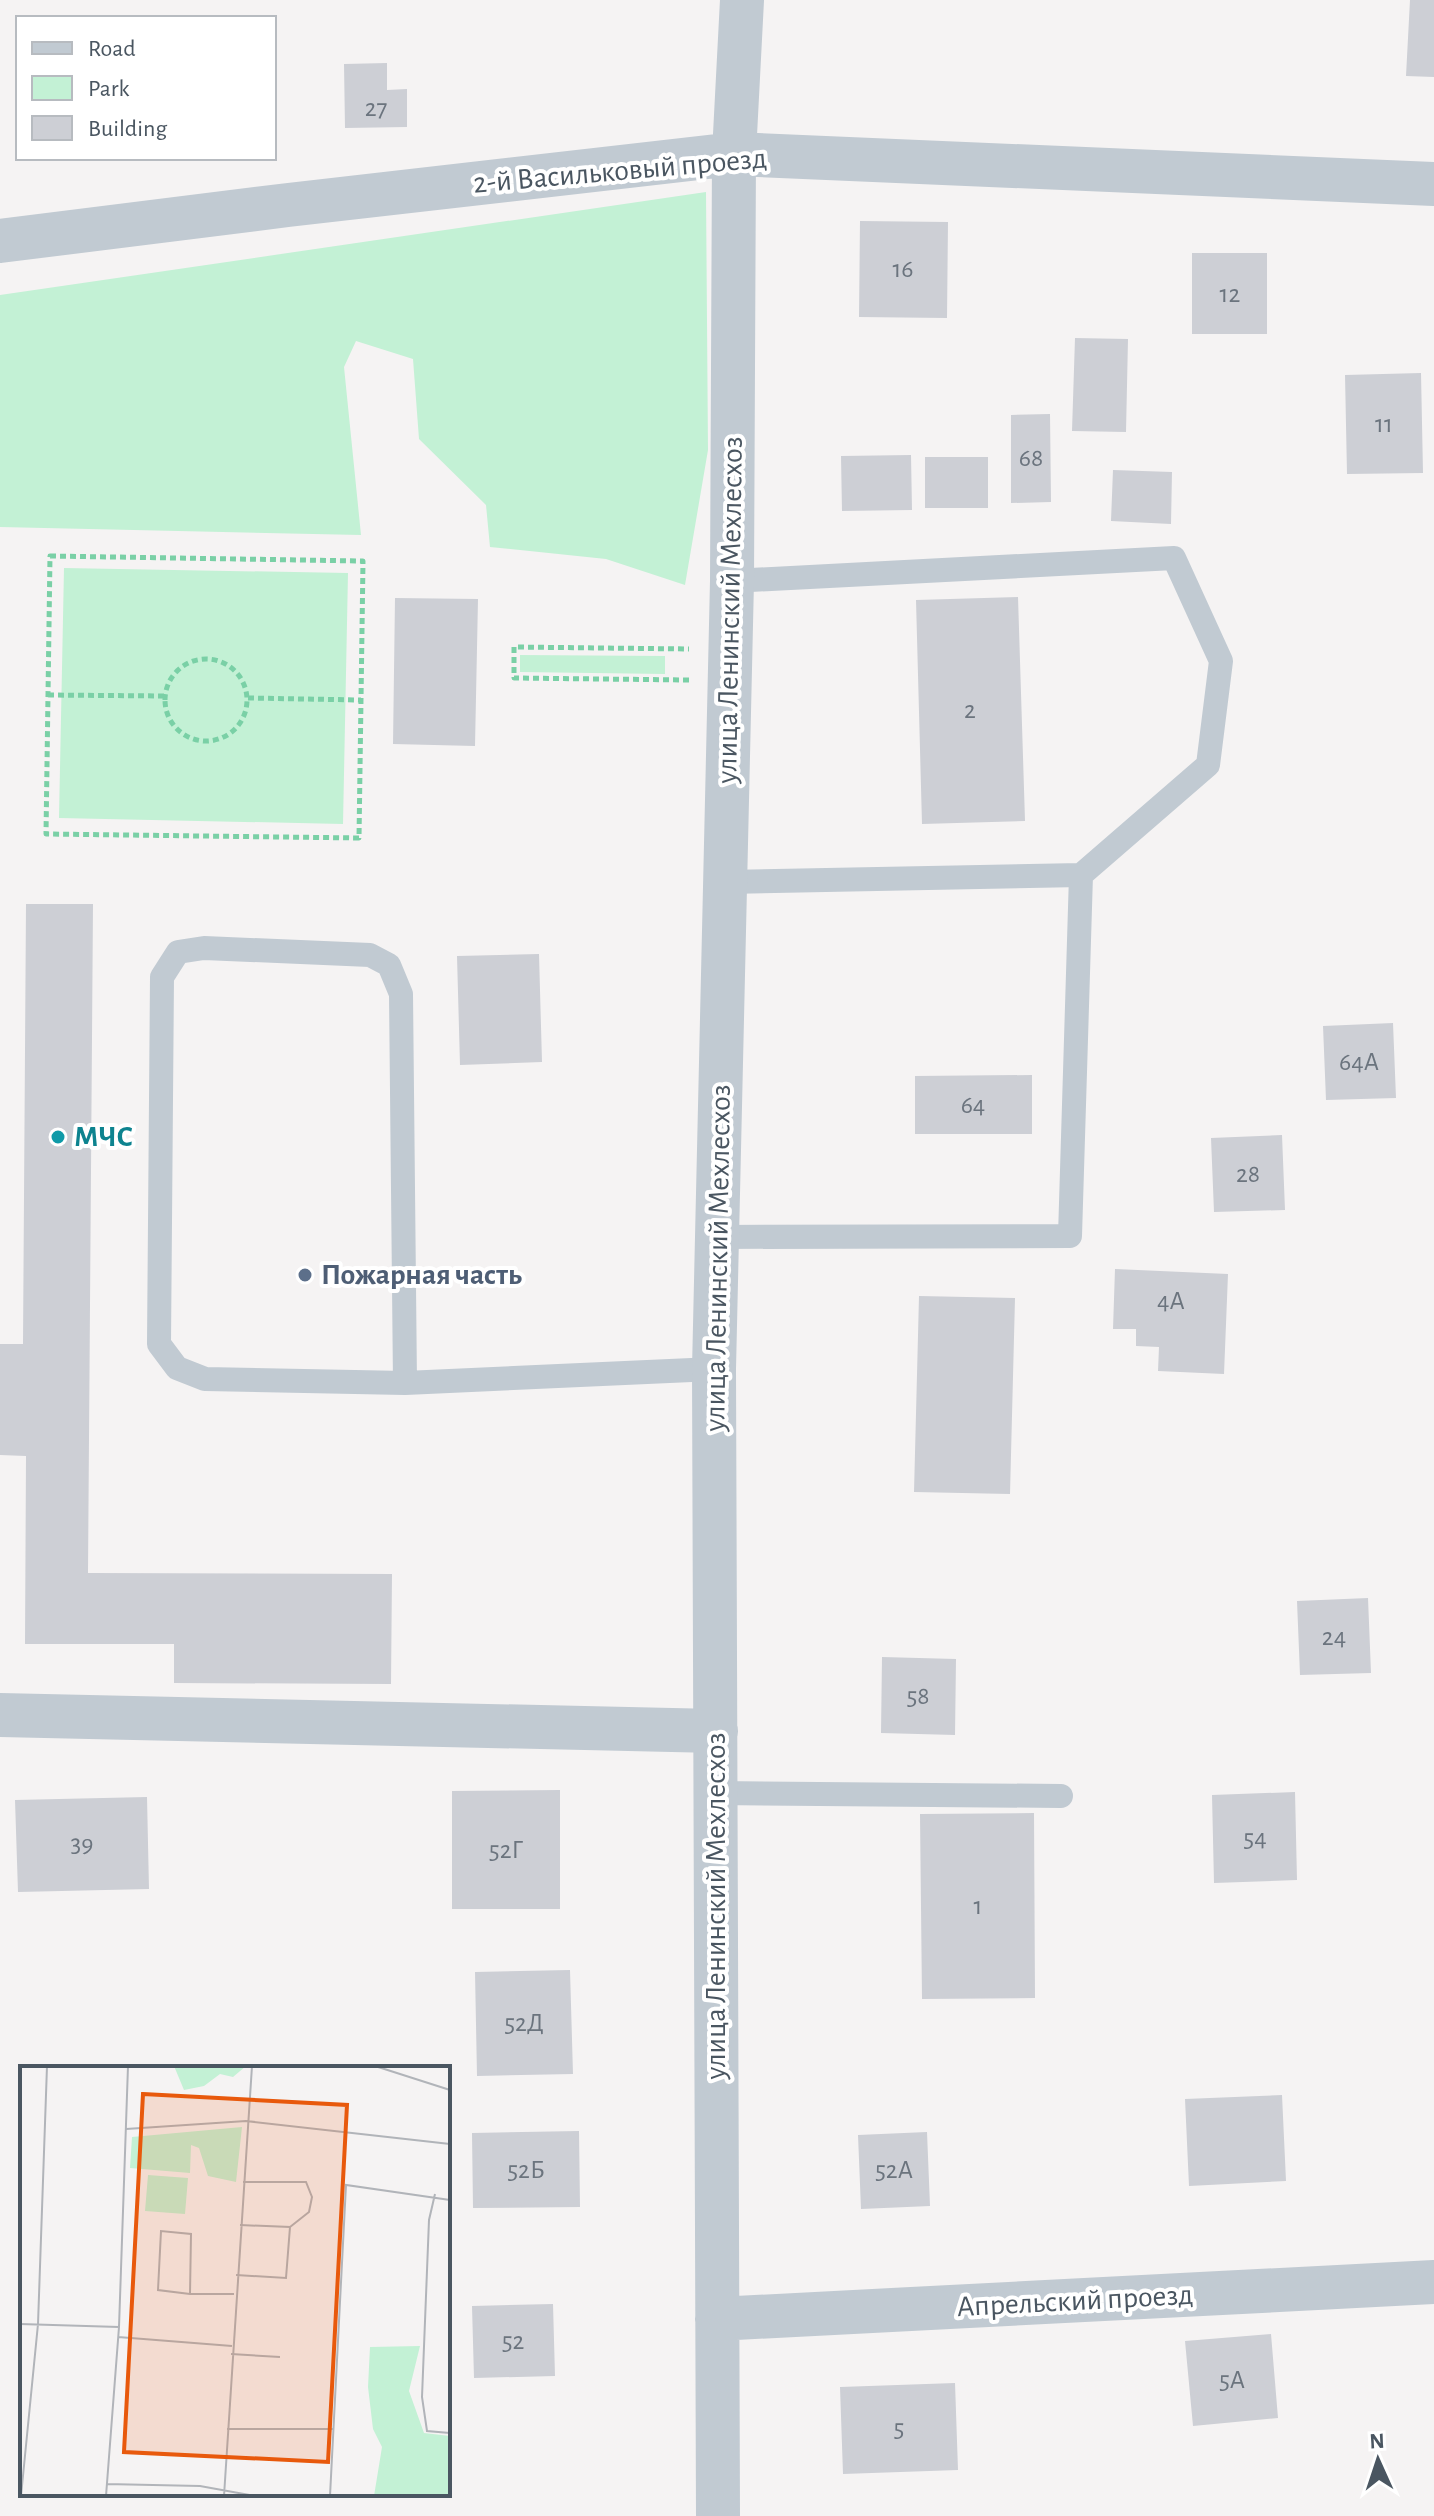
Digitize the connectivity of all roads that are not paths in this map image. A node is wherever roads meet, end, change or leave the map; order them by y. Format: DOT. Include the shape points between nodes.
graph roads {
  1 [pos="742,0"];
  2 [pos="734,154"];
  3 [pos="1434,184"];
  4 [pos="0,241"];
  5 [pos="732,581"];
  6 [pos="1081,875"];
  7 [pos="727,882"];
  8 [pos="718,1237"];
  9 [pos="714,1369"];
  10 [pos="405,1383"];
  11 [pos="0,1715"];
  12 [pos="716,1731"];
  13 [pos="716,1793"];
  14 [pos="1061,1796"];
  15 [pos="1434,2282"];
  16 [pos="717,2319"];
  17 [pos="718,2516"];
  1 -- 2 [label="street, улица Ленинский Мехлесхоз"];
  2 -- 3 [label="street, 2-й Васильковый проезд"];
  2 -- 4 [label="street, 2-й Васильковый проезд"];
  2 -- 5 [label="street, улица Ленинский Мехлесхоз"];
  5 -- 6 [label="lane" via="1174,558 1221,661 1208,765"];
  5 -- 7 [label="street, улица Ленинский Мехлесхоз"];
  6 -- 7 [label="lane"];
  6 -- 8 [label="lane" via="1070,1236"];
  7 -- 8 [label="street, улица Ленинский Мехлесхоз"];
  8 -- 9 [label="street, улица Ленинский Мехлесхоз"];
  9 -- 10 [label="lane"];
  9 -- 12 [label="street, улица Ленинский Мехлесхоз"];
  10 -- 10 [label="lane" via="401,994 389,965 370,955 204,948 178,952 162,977 159,1344 177,1368 205,1379"];
  11 -- 12 [label="street"];
  12 -- 13 [label="street, улица Ленинский Мехлесхоз"];
  13 -- 14 [label="lane"];
  13 -- 16 [label="street, улица Ленинский Мехлесхоз"];
  15 -- 16 [label="street, Апрельский проезд"];
  16 -- 17 [label="street, улица Ленинский Мехлесхоз"];
}
